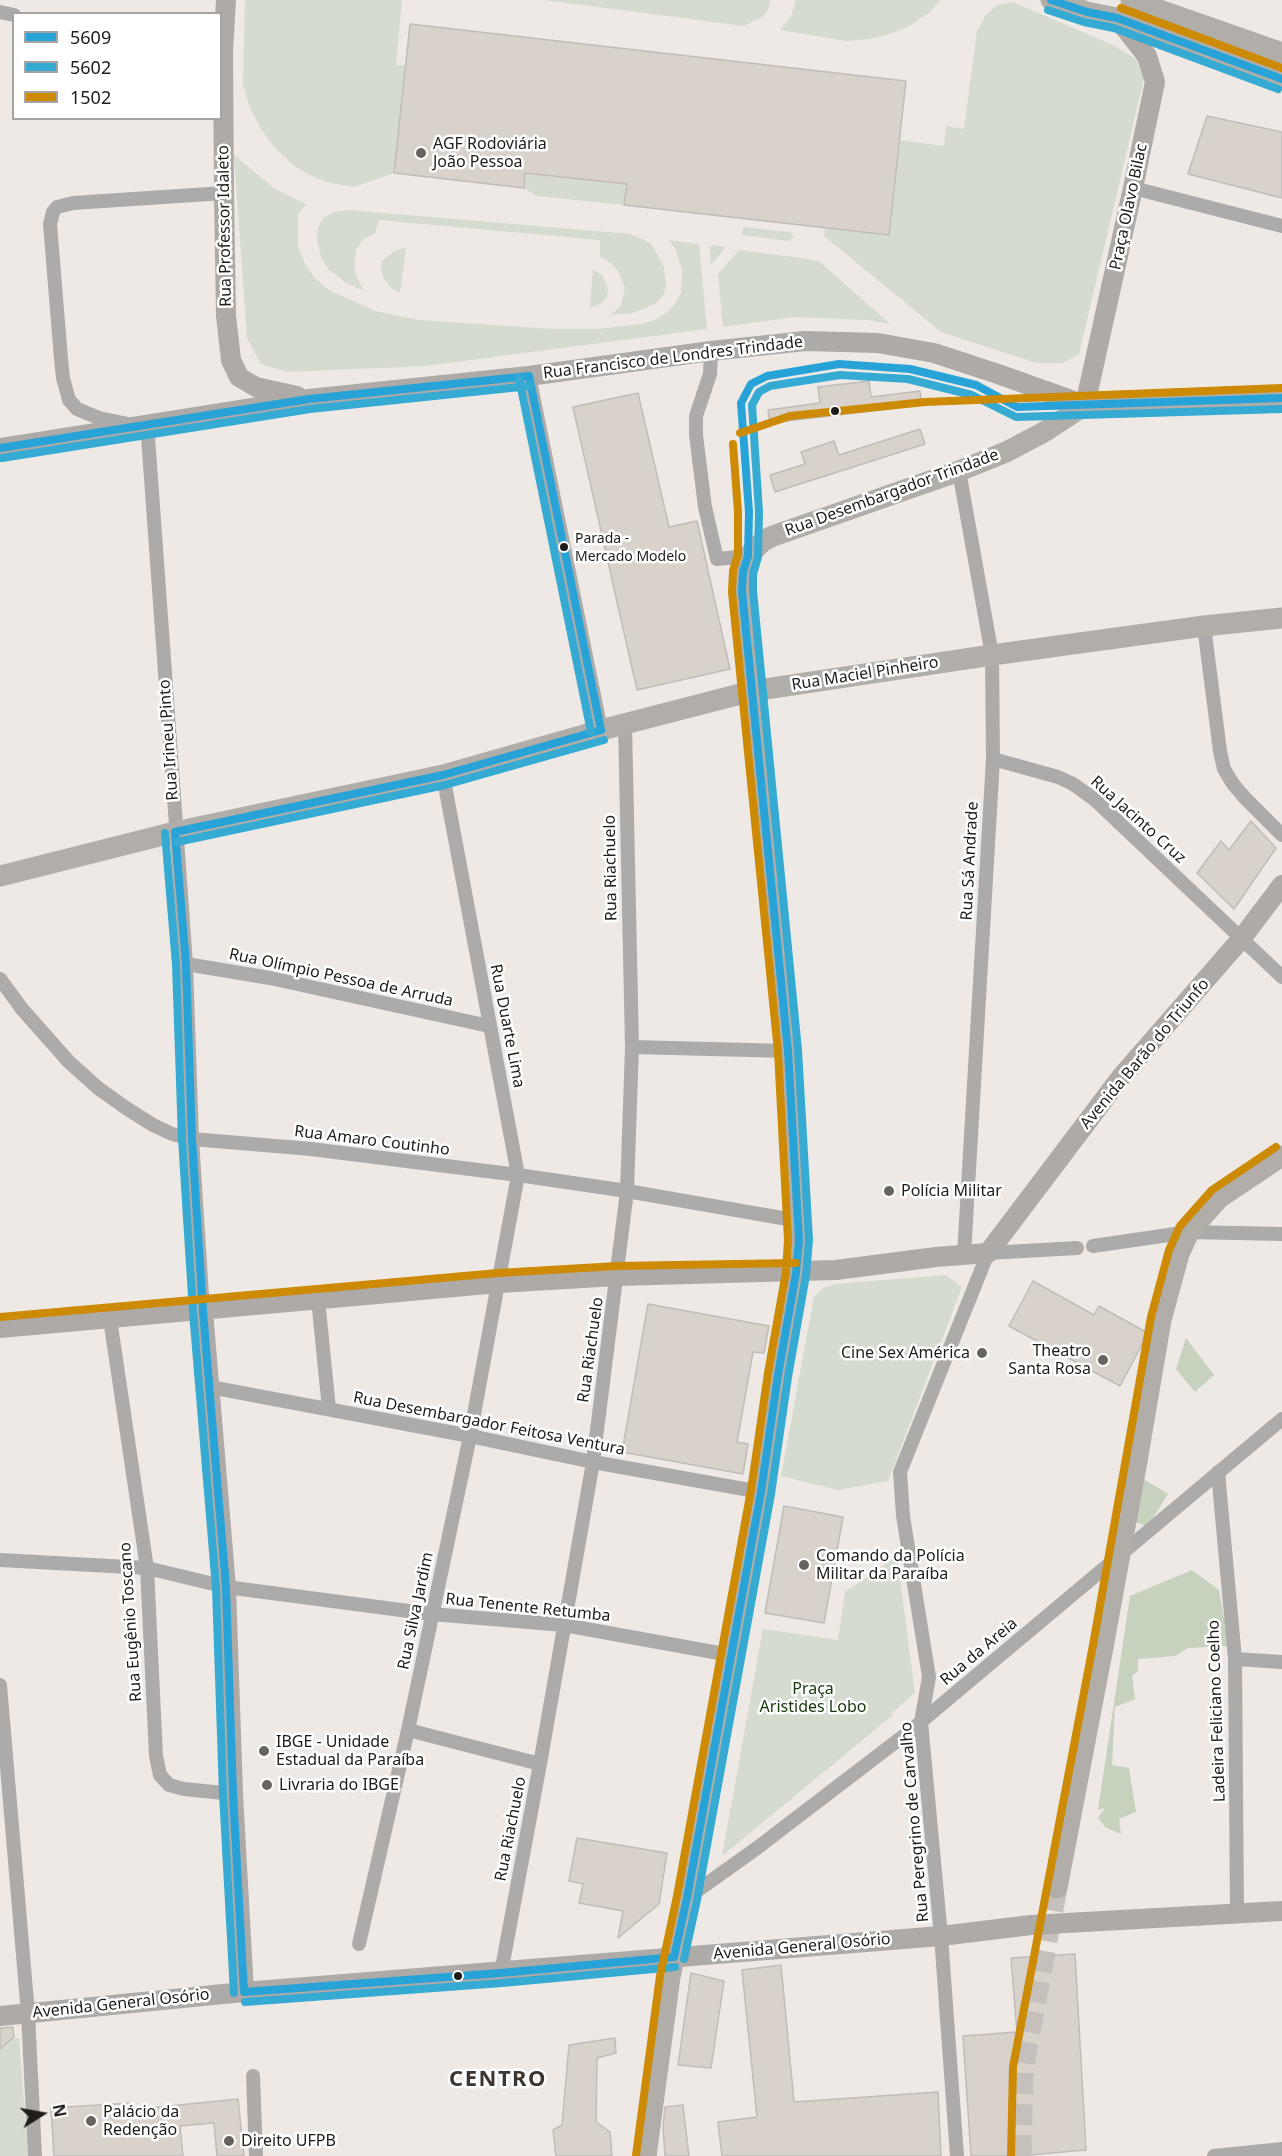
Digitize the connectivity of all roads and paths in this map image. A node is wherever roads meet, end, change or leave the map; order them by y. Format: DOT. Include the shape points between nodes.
graph roads {
  1 [pos="226,0"];
  2 [pos="1051,0"];
  3 [pos="1131,0"];
  4 [pos="1117,18"];
  5 [pos="222,51"];
  6 [pos="1282,53"];
  7 [pos="1282,79"];
  8 [pos="1133,188"];
  9 [pos="224,193"];
  10 [pos="1282,226"];
  11 [pos="711,351"];
  12 [pos="529,376"];
  13 [pos="1282,398"];
  14 [pos="309,399"];
  15 [pos="1085,405"];
  16 [pos="140,424"];
  17 [pos="0,448"];
  18 [pos="959,471"];
  19 [pos="748,556"];
  20 [pos="1282,618"];
  21 [pos="1204,626"];
  22 [pos="992,655"];
  23 [pos="752,691"];
  24 [pos="625,724"];
  25 [pos="601,730"];
  26 [pos="993,759"];
  27 [pos="443,775"];
  28 [pos="175,832"];
  29 [pos="1282,835"];
  30 [pos="0,876"];
  31 [pos="1282,885"];
  32 [pos="1242,938"];
  33 [pos="186,964"];
  34 [pos="1282,977"];
  35 [pos="0,979"];
  36 [pos="489,1026"];
  37 [pos="632,1047"];
  38 [pos="788,1051"];
  39 [pos="192,1139"];
  40 [pos="1282,1156"];
  41 [pos="518,1175"];
  42 [pos="627,1191"];
  43 [pos="799,1221"];
  44 [pos="1189,1232"];
  45 [pos="1282,1234"];
  46 [pos="1093,1246"];
  47 [pos="1077,1248"];
  48 [pos="988,1253"];
  49 [pos="963,1254"];
  50 [pos="796,1273"];
  51 [pos="617,1276"];
  52 [pos="498,1283"];
  53 [pos="318,1299"];
  54 [pos="203,1311"];
  55 [pos="110,1319"];
  56 [pos="0,1328"];
  57 [pos="210,1387"];
  58 [pos="329,1409"];
  59 [pos="1282,1419"];
  60 [pos="470,1436"];
  61 [pos="593,1462"];
  62 [pos="1218,1472"];
  63 [pos="761,1492"];
  64 [pos="0,1560"];
  65 [pos="147,1568"];
  66 [pos="226,1587"];
  67 [pos="431,1614"];
  68 [pos="564,1625"];
  69 [pos="730,1655"];
  70 [pos="1235,1659"];
  71 [pos="1282,1662"];
  72 [pos="0,1686"];
  73 [pos="921,1722"];
  74 [pos="408,1730"];
  75 [pos="540,1764"];
  76 [pos="233,1794"];
  77 [pos="1057,1888"];
  78 [pos="687,1898"];
  79 [pos="1282,1911"];
  80 [pos="1237,1914"];
  81 [pos="941,1936"];
  82 [pos="358,1944"];
  83 [pos="674,1957"];
  84 [pos="501,1973"];
  85 [pos="244,1992"];
  86 [pos="28,2014"];
  87 [pos="0,2016"];
  88 [pos="253,2076"];
  89 [pos="1282,2149"];
  90 [pos="1260,2154"];
  91 [pos="35,2156"];
  92 [pos="256,2156"];
  93 [pos="646,2156"];
  94 [pos="957,2156"];
  95 [pos="1214,2156"];
  1 -- 5 [label="main road, Rua Professor Idaleto"];
  2 -- 4 [label="main road"];
  3 -- 6 [label="main road"];
  4 -- 7 [label="main road"];
  4 -- 8 [label="main road, Praça Olavo Bilac" via="1147,56 1155,82"];
  5 -- 9 [label="main road, Rua Professor Idaleto"];
  8 -- 10 [label="street"];
  8 -- 15 [label="main road, Praça Olavo Bilac"];
  9 -- 14 [label="main road, Rua Professor Idaleto" via="226,316 231,360 239,377 256,387"];
  9 -- 16 [label="street" via="73,203 53,212 50,224 61,359 69,400 77,409 99,418"];
  11 -- 12 [label="main road, Rua Francisco de Londres Trindade"];
  11 -- 15 [label="main road, Rua Francisco de Londres Trindade" via="805,341 878,343 934,353"];
  11 -- 19 [label="street" via="710,374 696,416 705,507 717,559"];
  12 -- 14 [label="main road, Rua Francisco de Londres Trindade"];
  12 -- 25 [label="street"];
  13 -- 15 [label="main road"];
  14 -- 16 [label="main road, Rua Francisco de Londres Trindade"];
  15 -- 18 [label="main road, Rua Desembargador Trindade" via="1006,452"];
  16 -- 17 [label="main road, Rua Francisco de Londres Trindade"];
  16 -- 28 [label="street, Rua Irineu Pinto"];
  18 -- 19 [label="main road, Rua Desembargador Trindade" via="773,536"];
  18 -- 22 [label="street, Rua Sá Andrade"];
  19 -- 23 [label="main road" via="742,591"];
  20 -- 21 [label="main road, Rua Maciel Pinheiro"];
  21 -- 22 [label="main road, Rua Maciel Pinheiro"];
  21 -- 29 [label="street" via="1224,769 1245,798"];
  22 -- 23 [label="main road, Rua Maciel Pinheiro"];
  22 -- 26 [label="street, Rua Sá Andrade"];
  23 -- 24 [label="main road, Rua Maciel Pinheiro"];
  23 -- 38 [label="main road"];
  24 -- 25 [label="main road, Rua Maciel Pinheiro"];
  24 -- 37 [label="street, Rua Riachuelo"];
  25 -- 27 [label="main road, Rua Maciel Pinheiro"];
  26 -- 32 [label="street, Rua Jacinto Cruz" via="1058,777 1094,799"];
  26 -- 49 [label="street, Rua Sá Andrade"];
  27 -- 28 [label="main road, Rua Maciel Pinheiro"];
  27 -- 36 [label="street, Rua Duarte Lima"];
  28 -- 30 [label="main road, Rua Maciel Pinheiro"];
  28 -- 33 [label="street, Rua Irineu Pinto"];
  31 -- 32 [label="main road, Avenida Barão do Triunfo"];
  32 -- 34 [label="street, Rua Jacinto Cruz"];
  32 -- 48 [label="main road, Avenida Barão do Triunfo" via="1121,1077"];
  33 -- 36 [label="street, Rua Olímpio Pessoa de Arruda" via="270,978"];
  33 -- 39 [label="street, Rua Irineu Pinto"];
  35 -- 39 [label="street, Rua Amaro Coutinho" via="69,1062 98,1088 153,1125"];
  36 -- 41 [label="street, Rua Duarte Lima"];
  37 -- 38 [label="street"];
  37 -- 42 [label="street, Rua Riachuelo"];
  38 -- 43 [label="main road"];
  39 -- 41 [label="street, Rua Amaro Coutinho" via="310,1149"];
  39 -- 54 [label="street, Rua Irineu Pinto"];
  40 -- 44 [label="main road" via="1219,1198"];
  41 -- 42 [label="street, Rua Amaro Coutinho"];
  41 -- 52 [label="street, Rua Duarte Lima"];
  42 -- 43 [label="street, Rua Amaro Coutinho"];
  42 -- 51 [label="street, Rua Riachuelo"];
  43 -- 50 [label="main road"];
  44 -- 45 [label="street"];
  44 -- 46 [label="street"];
  44 -- 77 [label="main road, bridge" via="1161,1320"];
  47 -- 48 [label="street"];
  48 -- 49 [label="main road"];
  48 -- 73 [label="street, Rua Peregrino de Carvalho" via="900,1472 903,1516 929,1677"];
  49 -- 50 [label="main road"];
  50 -- 51 [label="main road"];
  50 -- 63 [label="main road"];
  51 -- 52 [label="main road"];
  51 -- 61 [label="street, Rua Riachuelo"];
  52 -- 53 [label="main road"];
  52 -- 60 [label="street, Rua Silva Jardim"];
  53 -- 54 [label="main road"];
  53 -- 58 [label="street"];
  54 -- 55 [label="main road"];
  54 -- 57 [label="main road, Rua Irineu Pinto"];
  55 -- 56 [label="main road"];
  55 -- 65 [label="street, Rua Eugênio Toscano"];
  57 -- 58 [label="street, Rua Desembargador Feitosa Ventura"];
  57 -- 66 [label="main road, Rua Irineu Pinto"];
  58 -- 60 [label="street, Rua Desembargador Feitosa Ventura"];
  59 -- 62 [label="street, Rua da Areia"];
  60 -- 61 [label="street, Rua Desembargador Feitosa Ventura"];
  60 -- 67 [label="street, Rua Silva Jardim"];
  61 -- 63 [label="street, Rua Desembargador Feitosa Ventura"];
  61 -- 68 [label="street, Rua Riachuelo"];
  62 -- 70 [label="street, Ladeira Feliciano Coelho"];
  62 -- 73 [label="street, Rua da Areia"];
  63 -- 69 [label="main road"];
  64 -- 65 [label="street, Rua Tenente Retumba"];
  65 -- 66 [label="street, Rua Tenente Retumba"];
  65 -- 76 [label="street, Rua Eugênio Toscano" via="160,1775 169,1785 184,1789"];
  66 -- 67 [label="street, Rua Tenente Retumba"];
  66 -- 76 [label="main road, Rua Irineu Pinto"];
  67 -- 68 [label="street, Rua Tenente Retumba"];
  67 -- 74 [label="street, Rua Silva Jardim"];
  68 -- 69 [label="street, Rua Tenente Retumba"];
  68 -- 75 [label="street, Rua Riachuelo"];
  69 -- 78 [label="main road"];
  70 -- 71 [label="street"];
  70 -- 80 [label="street, Ladeira Feliciano Coelho"];
  72 -- 86 [label="street"];
  73 -- 78 [label="street, Rua da Areia"];
  73 -- 81 [label="street, Rua Peregrino de Carvalho"];
  74 -- 75 [label="street"];
  74 -- 82 [label="street, Rua Silva Jardim"];
  75 -- 84 [label="street, Rua Riachuelo"];
  76 -- 85 [label="main road, Rua Irineu Pinto"];
  78 -- 83 [label="main road"];
  79 -- 80 [label="main road, Avenida General Osório"];
  80 -- 81 [label="main road, Avenida General Osório" via="1031,1925"];
  81 -- 83 [label="main road, Avenida General Osório"];
  81 -- 94 [label="street, Rua Peregrino de Carvalho"];
  83 -- 84 [label="main road, Avenida General Osório"];
  83 -- 93 [label="main road"];
  84 -- 85 [label="main road, Avenida General Osório"];
  85 -- 86 [label="main road, Avenida General Osório"];
  86 -- 87 [label="main road, Avenida General Osório"];
  86 -- 91 [label="street"];
  88 -- 92 [label="street"];
  89 -- 90 [label="street"];
  90 -- 95 [label="street"];
}
